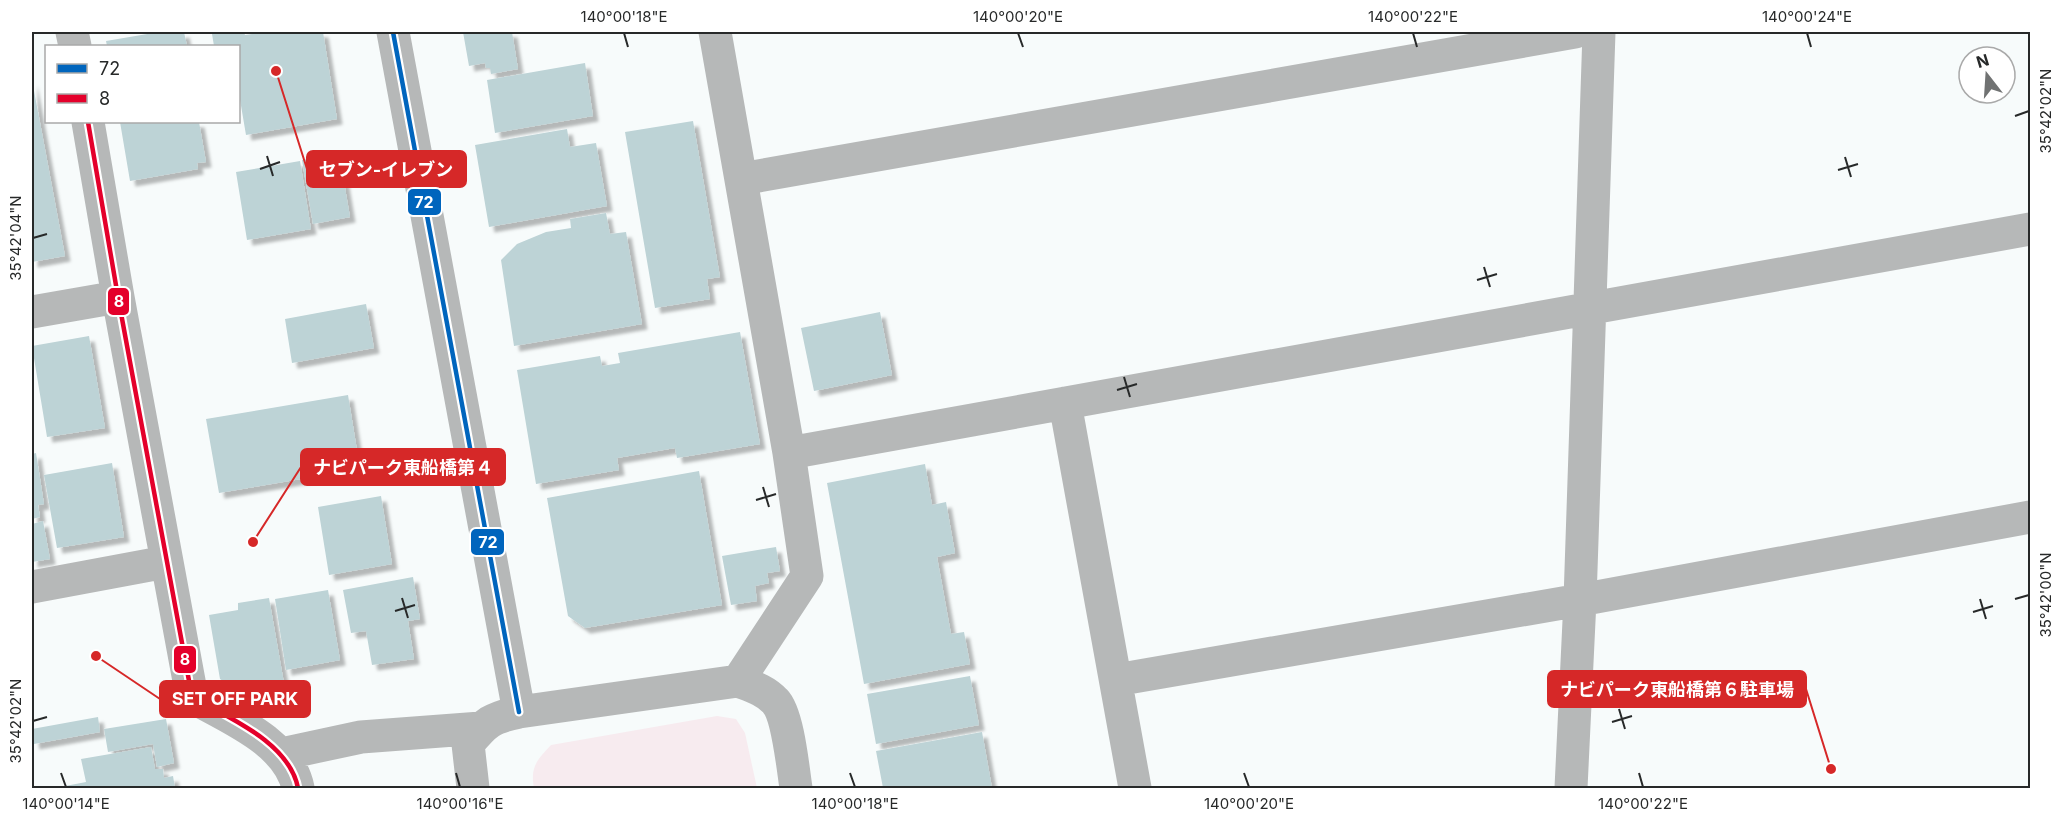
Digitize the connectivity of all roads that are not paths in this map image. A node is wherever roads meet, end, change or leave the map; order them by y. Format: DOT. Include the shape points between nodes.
graph roads {
  1 [pos="393,32"];
  2 [pos="715,32"];
  3 [pos="1575,32"];
  4 [pos="1599,32"];
  5 [pos="88,123"];
  6 [pos="741,179"];
  7 [pos="2031,229"];
  8 [pos="118,297"];
  9 [pos="1588,309"];
  10 [pos="32,312"];
  11 [pos="1065,403"];
  12 [pos="789,453"];
  13 [pos="2031,517"];
  14 [pos="166,562"];
  15 [pos="32,587"];
  16 [pos="1580,600"];
  17 [pos="1116,680"];
  18 [pos="738,681"];
  19 [pos="519,712"];
  20 [pos="482,728"];
  21 [pos="282,754"];
  22 [pos="298,789"];
  23 [pos="473,789"];
  24 [pos="796,789"];
  25 [pos="1135,789"];
  26 [pos="1571,789"];
  1 -- 19 [label="street"];
  2 -- 6 [label="street"];
  3 -- 6 [label="street"];
  4 -- 9 [label="street"];
  5 -- 8 [label="street"];
  6 -- 12 [label="street"];
  7 -- 9 [label="street"];
  8 -- 10 [label="street"];
  8 -- 14 [label="street"];
  9 -- 11 [label="street"];
  9 -- 16 [label="street"];
  11 -- 12 [label="street"];
  11 -- 17 [label="street"];
  12 -- 18 [label="street" via="807,576"];
  13 -- 16 [label="street"];
  14 -- 15 [label="street"];
  14 -- 21 [label="street" via="192,697"];
  16 -- 17 [label="street"];
  16 -- 26 [label="street"];
  17 -- 25 [label="street"];
  18 -- 19 [label="street"];
  18 -- 24 [label="street" via="777,702 786,726"];
  19 -- 20 [label="street" via="495,717"];
  20 -- 21 [label="street" via="361,737"];
  20 -- 23 [label="street" via="468,744"];
  21 -- 22 [label="street"];
}
